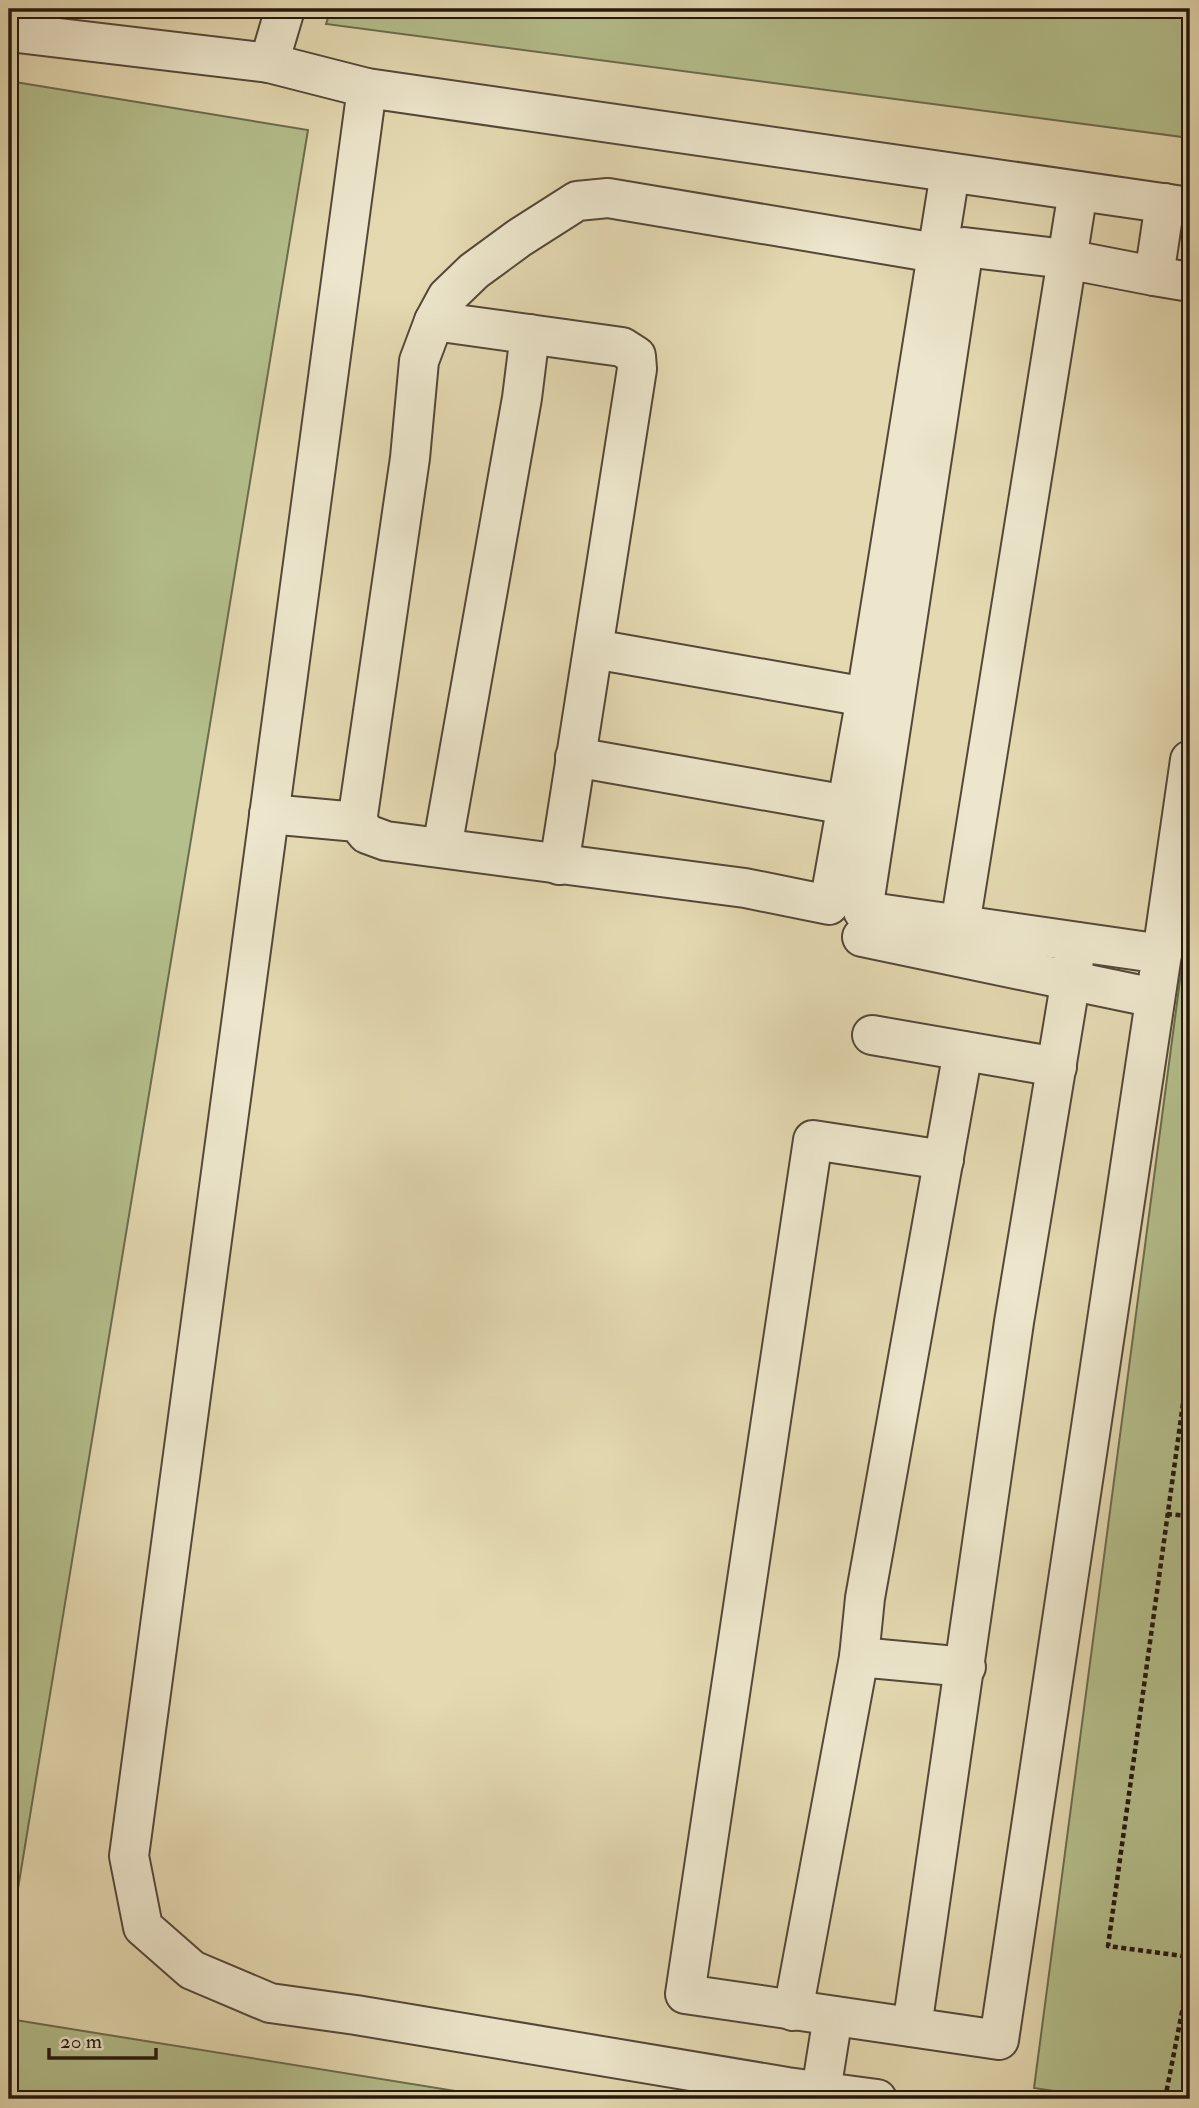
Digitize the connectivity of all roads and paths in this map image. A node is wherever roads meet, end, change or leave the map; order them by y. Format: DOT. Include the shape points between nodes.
graph roads {
  1 [pos="285,9"];
  2 [pos="9,32"];
  3 [pos="269,63"];
  4 [pos="367,88"];
  5 [pos="950,173"];
  6 [pos="1078,191"];
  7 [pos="1178,205"];
  8 [pos="936,253"];
  9 [pos="1066,259"];
  10 [pos="1172,279"];
  11 [pos="434,321"];
  12 [pos="530,334"];
  13 [pos="594,649"];
  14 [pos="866,697"];
  15 [pos="575,757"];
  16 [pos="1190,760"];
  17 [pos="847,805"];
  18 [pos="269,814"];
  19 [pos="357,822"];
  20 [pos="442,848"];
  21 [pos="559,865"];
  22 [pos="960,925"];
  23 [pos="862,937"];
  24 [pos="1077,942"];
  25 [pos="1161,954"];
  26 [pos="1071,980"];
  27 [pos="1155,998"];
  28 [pos="872,1035"];
  29 [pos="963,1051"];
  30 [pos="1057,1067"];
  31 [pos="944,1160"];
  32 [pos="1190,1353"];
  33 [pos="1167,1514"];
  34 [pos="1190,1517"];
  35 [pos="859,1657"];
  36 [pos="965,1667"];
  37 [pos="1190,1957"];
  38 [pos="1190,1971"];
  39 [pos="793,2011"];
  40 [pos="833,2016"];
  41 [pos="912,2027"];
  42 [pos="797,2093"];
  43 [pos="877,2099"];
  44 [pos="1165,2099"];
  1 -- 3 [label="street"];
  2 -- 3 [label="street"];
  3 -- 4 [label="street"];
  4 -- 5 [label="street"];
  4 -- 18 [label="street"];
  5 -- 6 [label="street"];
  5 -- 8 [label="street"];
  6 -- 7 [label="street"];
  6 -- 9 [label="street"];
  7 -- 10 [label="street"];
  8 -- 11 [label="street" via="629,201 577,201 474,271 447,296"];
  8 -- 14 [label="street"];
  9 -- 10 [label="street"];
  9 -- 22 [label="street"];
  9 -- 22 [label="street" via="964,247 863,911"];
  11 -- 12 [label="street"];
  11 -- 19 [label="street" via="419,361 410,458"];
  12 -- 13 [label="street" via="622,347 636,356"];
  12 -- 20 [label="street"];
  13 -- 14 [label="street"];
  13 -- 15 [label="street"];
  14 -- 17 [label="street"];
  15 -- 17 [label="street"];
  15 -- 21 [label="street"];
  16 -- 25 [label="street"];
  17 -- 21 [label="street" via="829,905 745,888"];
  18 -- 19 [label="street"];
  18 -- 42 [label="street" via="129,1856 143,1927 192,1970 270,2003"];
  19 -- 20 [label="street" via="367,834 386,841"];
  20 -- 21 [label="street"];
  22 -- 24 [label="street"];
  23 -- 26 [label="street"];
  24 -- 25 [label="street"];
  24 -- 26 [label="street"];
  25 -- 27 [label="street"];
  26 -- 27 [label="street"];
  26 -- 30 [label="street"];
  27 -- 41 [label="street" via="999,2040"];
  28 -- 29 [label="street"];
  29 -- 30 [label="street"];
  29 -- 31 [label="street"];
  30 -- 36 [label="street" via="1014,1322"];
  31 -- 35 [label="street" via="864,1598"];
  31 -- 39 [label="street" via="813,1140 685,1994"];
  32 -- 33 [label="path"];
  33 -- 34 [label="path"];
  33 -- 37 [label="path" via="1108,1946"];
  35 -- 36 [label="street"];
  35 -- 39 [label="street"];
  36 -- 41 [label="street"];
  38 -- 44 [label="path"];
  39 -- 40 [label="street"];
  40 -- 41 [label="street"];
  40 -- 42 [label="street"];
  42 -- 43 [label="street"];
}
